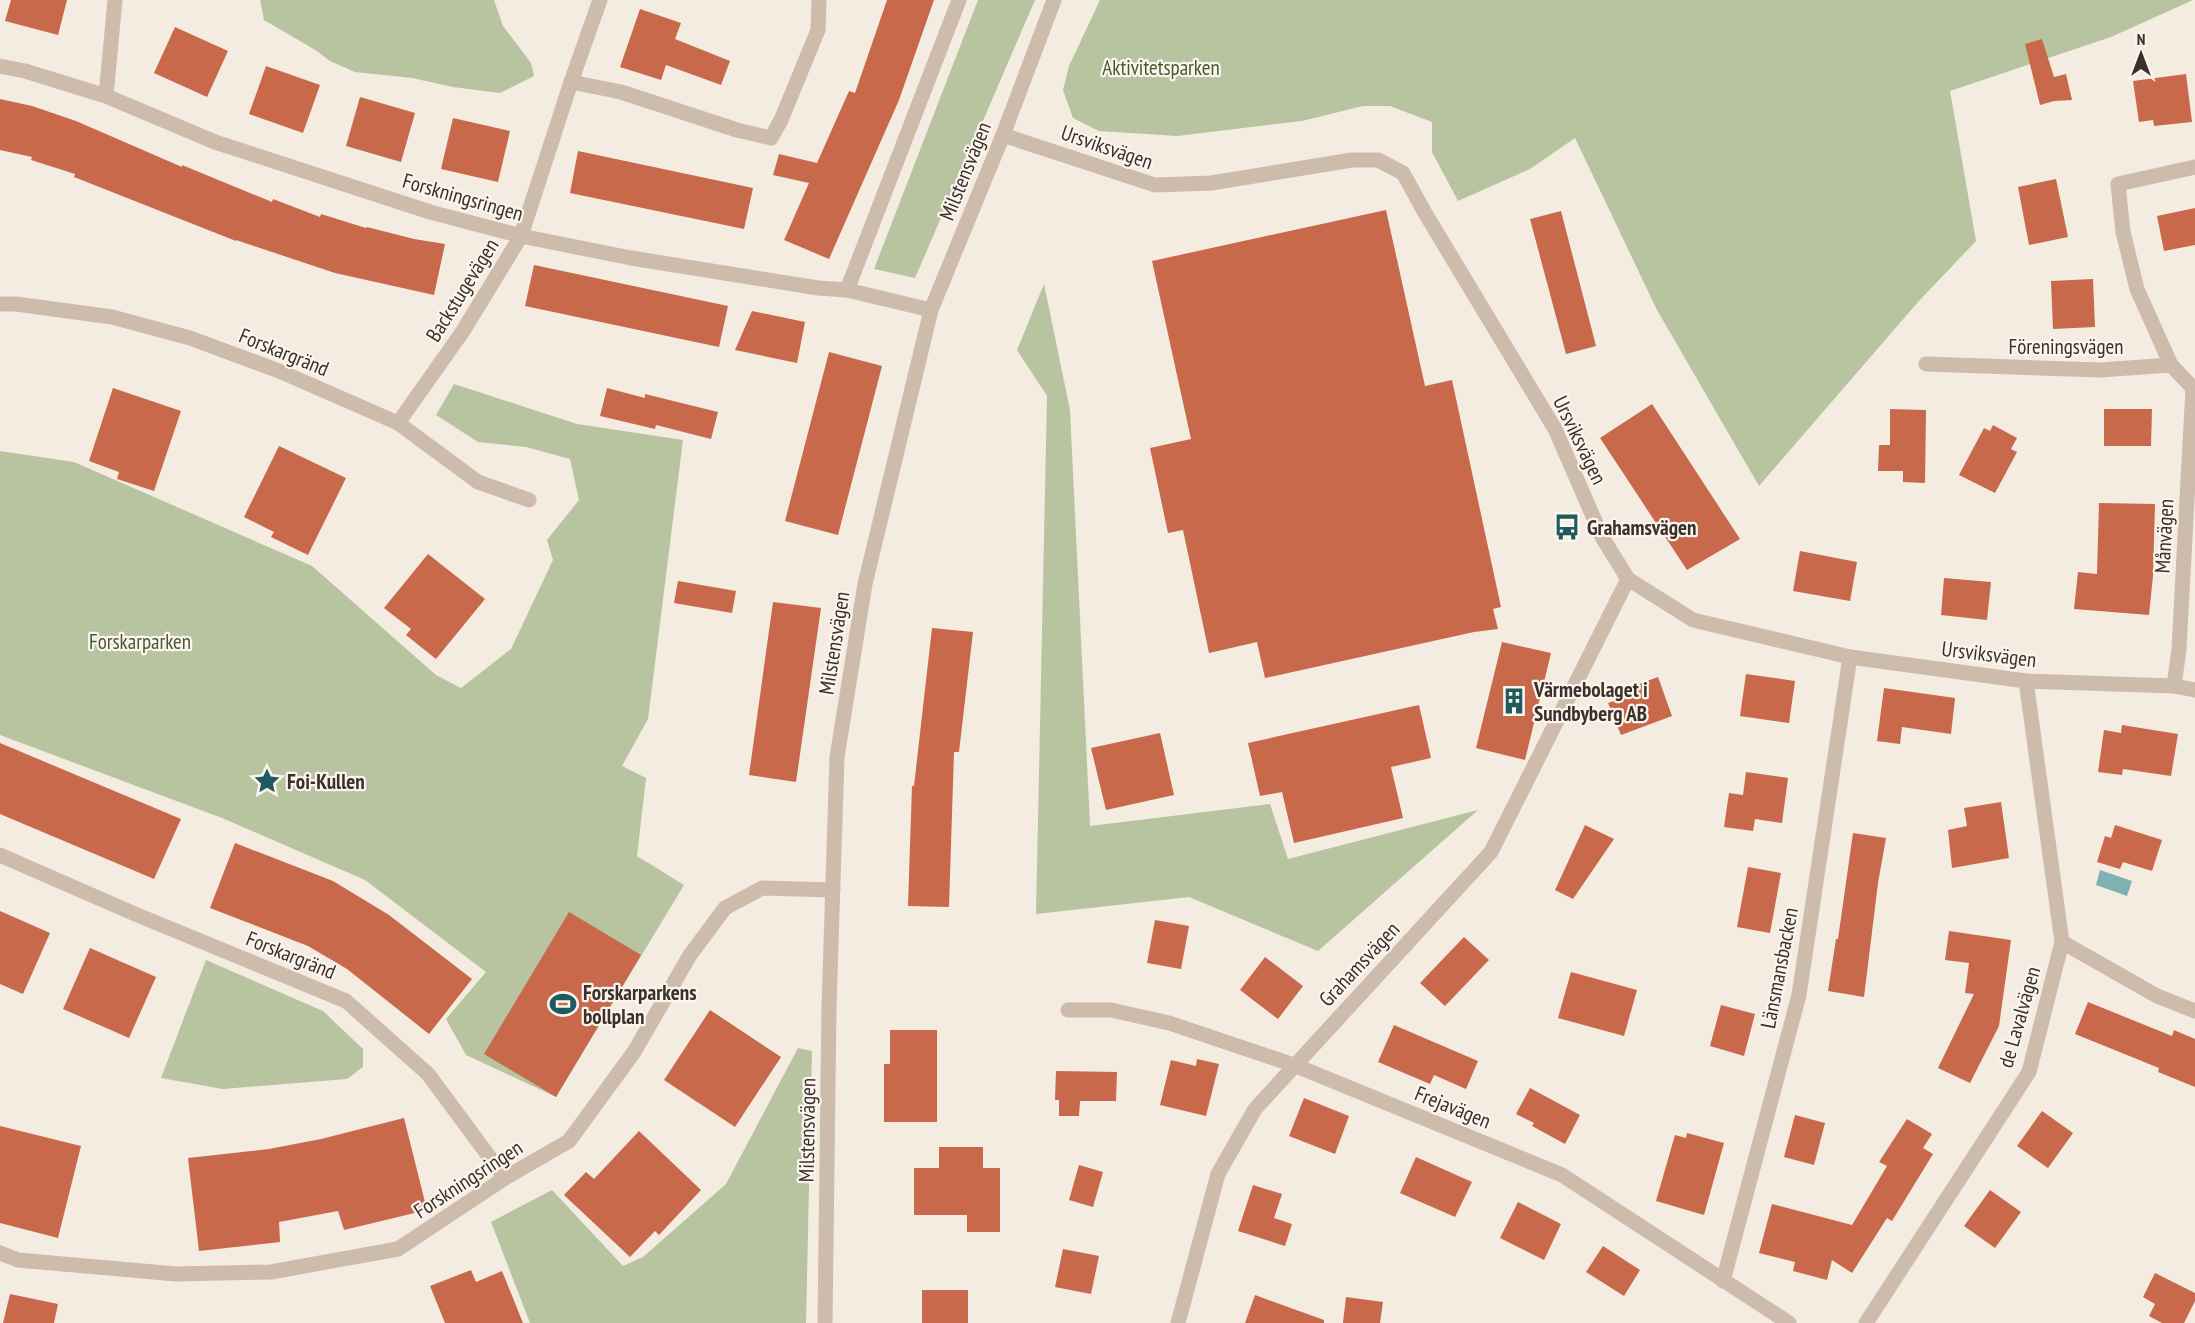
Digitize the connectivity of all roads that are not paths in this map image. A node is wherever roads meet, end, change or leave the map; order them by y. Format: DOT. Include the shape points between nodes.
graph roads {
  1 [pos="115,0"];
  2 [pos="600,0"];
  3 [pos="819,0"];
  4 [pos="959,0"];
  5 [pos="1054,0"];
  6 [pos="0,66"];
  7 [pos="571,82"];
  8 [pos="106,96"];
  9 [pos="1003,135"];
  10 [pos="2195,167"];
  11 [pos="521,236"];
  12 [pos="847,290"];
  13 [pos="0,304"];
  14 [pos="931,310"];
  15 [pos="1926,364"];
  16 [pos="2171,365"];
  17 [pos="2194,388"];
  18 [pos="398,423"];
  19 [pos="530,500"];
  20 [pos="1628,579"];
  21 [pos="1850,657"];
  22 [pos="2026,681"];
  23 [pos="2174,686"];
  24 [pos="2195,690"];
  25 [pos="0,855"];
  26 [pos="833,890"];
  27 [pos="2062,942"];
  28 [pos="1068,1010"];
  29 [pos="2195,1011"];
  30 [pos="1294,1065"];
  31 [pos="505,1178"];
  32 [pos="0,1253"];
  33 [pos="1723,1281"];
  34 [pos="825,1323"];
  35 [pos="1178,1323"];
  36 [pos="1789,1323"];
  37 [pos="1866,1323"];
  1 -- 8 [label="street"];
  2 -- 7 [label="street, Backstugevägen"];
  3 -- 7 [label="street" via="818,30 771,138 621,92"];
  4 -- 12 [label="street"];
  5 -- 9 [label="street, Milstensvägen"];
  6 -- 8 [label="street, Forskningsringen"];
  7 -- 11 [label="street, Backstugevägen"];
  8 -- 11 [label="street, Forskningsringen" via="215,142 430,212"];
  9 -- 14 [label="street, Milstensvägen"];
  9 -- 20 [label="street, Ursviksvägen" via="1155,185 1211,183 1352,160 1378,160 1404,174 1555,429 1602,537"];
  10 -- 16 [label="street" via="2118,184 2123,232 2137,289"];
  11 -- 12 [label="street, Forskningsringen" via="632,258"];
  11 -- 18 [label="street, Backstugevägen" via="463,331"];
  12 -- 14 [label="street, Forskningsringen"];
  13 -- 18 [label="street, Forskargränd" via="112,317 190,338 279,371"];
  14 -- 26 [label="street, Milstensvägen" via="865,584 837,757"];
  15 -- 16 [label="street, Föreningsvägen" via="2100,370"];
  16 -- 17 [label="street"];
  17 -- 23 [label="street, Månvägen"];
  18 -- 19 [label="street, Forskargränd" via="478,482"];
  20 -- 21 [label="street, Ursviksvägen" via="1693,620"];
  20 -- 30 [label="street, Grahamsvägen" via="1491,852"];
  21 -- 22 [label="street, Ursviksvägen"];
  21 -- 33 [label="street, Länsmansbacken" via="1799,994"];
  22 -- 23 [label="street, Ursviksvägen"];
  22 -- 27 [label="street, de Lavalvägen"];
  23 -- 24 [label="street, Ursviksvägen"];
  25 -- 31 [label="street, Forskargränd" via="346,1001 428,1074"];
  26 -- 31 [label="street, Forskningsringen" via="762,888 725,908 690,955 634,1052 569,1141"];
  26 -- 34 [label="street, Milstensvägen"];
  27 -- 29 [label="street" via="2157,996"];
  27 -- 37 [label="street, de Lavalvägen" via="2029,1072"];
  28 -- 30 [label="street, Frejavägen" via="1111,1010 1169,1023"];
  30 -- 33 [label="street, Frejavägen" via="1562,1175"];
  30 -- 35 [label="street, Grahamsvägen" via="1254,1109 1218,1174"];
  31 -- 32 [label="street, Forskningsringen" via="398,1250 271,1272 176,1274 18,1260"];
  33 -- 36 [label="street, Frejavägen"];
}
